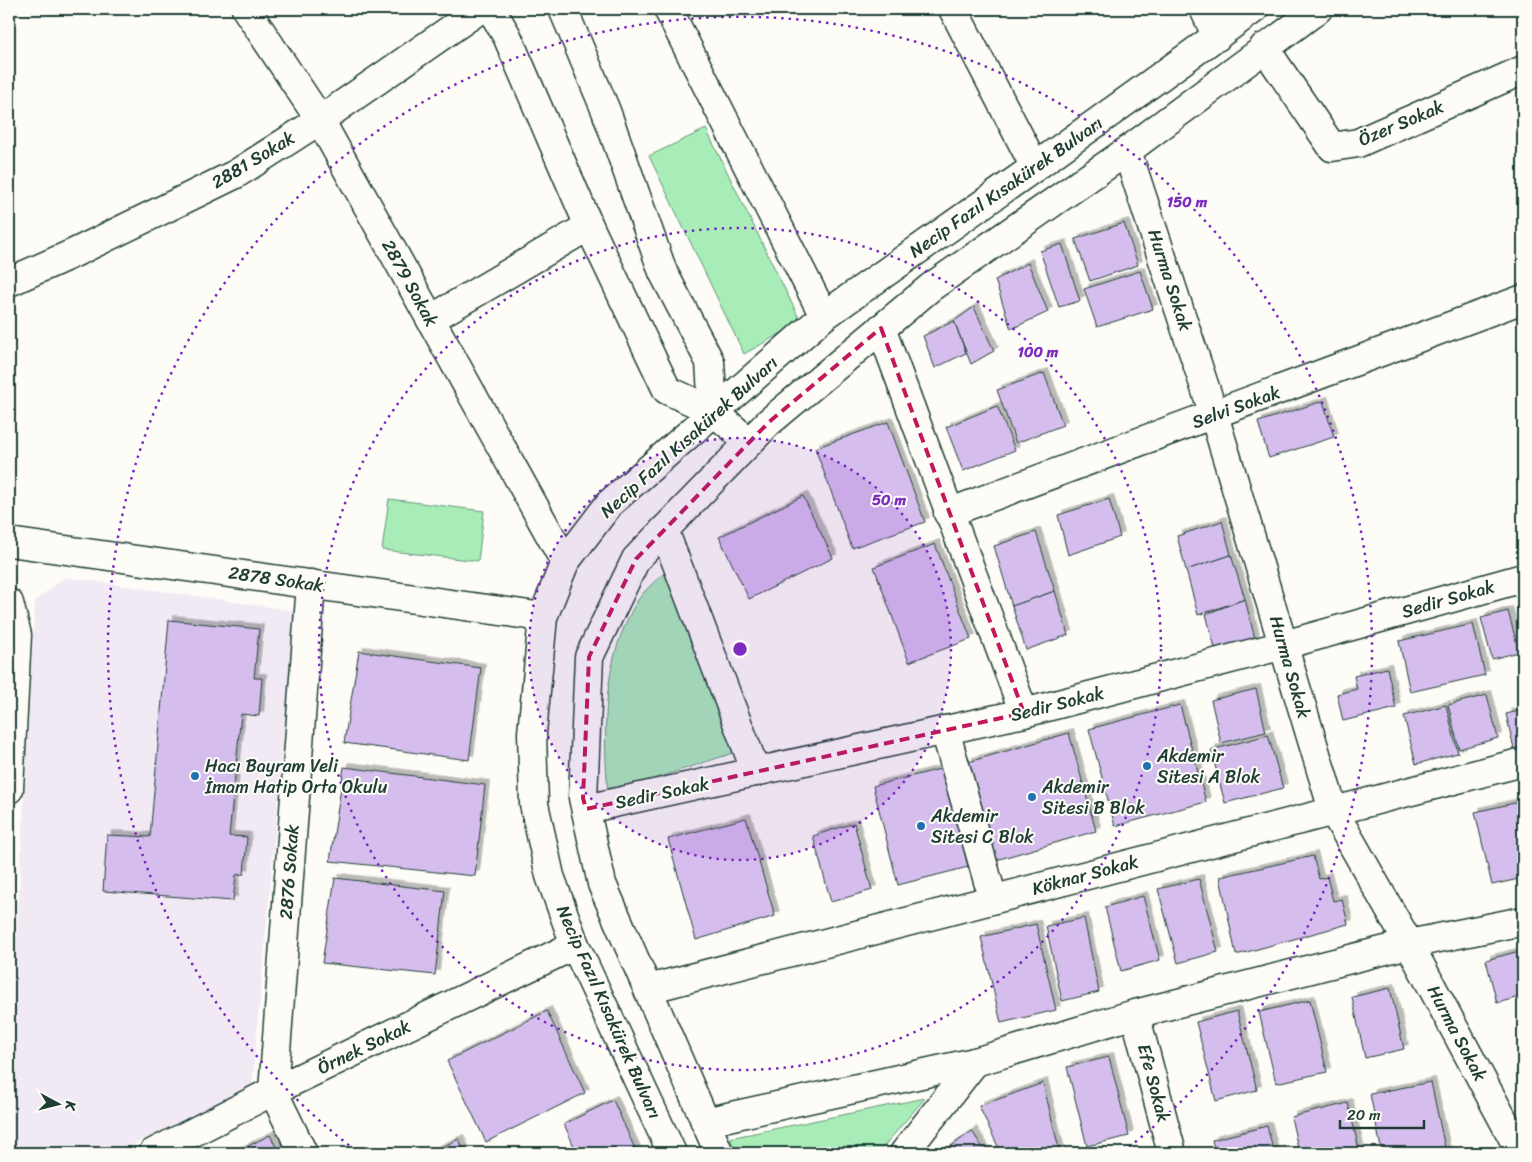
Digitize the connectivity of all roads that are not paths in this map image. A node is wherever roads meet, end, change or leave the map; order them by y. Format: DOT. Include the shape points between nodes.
graph roads {
  1 [pos="246,9"];
  2 [pos="480,9"];
  3 [pos="491,9"];
  4 [pos="563,9"];
  5 [pos="668,9"];
  6 [pos="953,9"];
  7 [pos="1204,9"];
  8 [pos="1254,9"];
  9 [pos="1318,9"];
  10 [pos="1217,37"];
  11 [pos="1264,48"];
  12 [pos="1523,70"];
  13 [pos="320,120"];
  14 [pos="1127,151"];
  15 [pos="1035,168"];
  16 [pos="590,226"];
  17 [pos="9,282"];
  18 [pos="1523,299"];
  19 [pos="824,316"];
  20 [pos="430,319"];
  21 [pos="881,328"];
  22 [pos="713,411"];
  23 [pos="1214,415"];
  24 [pos="749,442"];
  25 [pos="948,513"];
  26 [pos="664,530"];
  27 [pos="9,542"];
  28 [pos="565,562"];
  29 [pos="1523,578"];
  30 [pos="311,584"];
  31 [pos="9,603"];
  32 [pos="544,617"];
  33 [pos="1284,645"];
  34 [pos="1024,713"];
  35 [pos="945,730"];
  36 [pos="1523,762"];
  37 [pos="756,772"];
  38 [pos="9,789"];
  39 [pos="586,809"];
  40 [pos="1332,810"];
  41 [pos="994,899"];
  42 [pos="1523,921"];
  43 [pos="1409,944"];
  44 [pos="575,945"];
  45 [pos="648,989"];
  46 [pos="1136,1014"];
  47 [pos="975,1062"];
  48 [pos="272,1092"];
  49 [pos="705,1122"];
  50 [pos="153,1153"];
  51 [pos="303,1153"];
  52 [pos="672,1153"];
  53 [pos="719,1153"];
  54 [pos="904,1153"];
  55 [pos="1172,1153"];
  56 [pos="1521,1153"];
  1 -- 13 [label="street, 2879 Sokak"];
  2 -- 13 [label="street, 2881 Sokak"];
  3 -- 16 [label="street" via="507,36"];
  4 -- 22 [label="street" via="606,111 663,272 710,362"];
  5 -- 19 [label="street"];
  6 -- 15 [label="street"];
  7 -- 10 [label="street"];
  8 -- 10 [label="street, Necip Fazıl Kısakürek Bulvarı"];
  9 -- 11 [label="street"];
  10 -- 15 [label="street, Necip Fazıl Kısakürek Bulvarı"];
  11 -- 12 [label="street, Özer Sokak" via="1332,147 1358,143"];
  11 -- 14 [label="street"];
  13 -- 17 [label="street, 2881 Sokak" via="236,174"];
  13 -- 20 [label="street, 2879 Sokak"];
  14 -- 21 [label="street" via="931,287"];
  14 -- 23 [label="street, Hurma Sokak"];
  15 -- 19 [label="street, Necip Fazıl Kısakürek Bulvarı"];
  16 -- 20 [label="street"];
  16 -- 22 [label="street" via="668,390"];
  18 -- 23 [label="street, Selvi Sokak"];
  19 -- 22 [label="street, Necip Fazıl Kısakürek Bulvarı"];
  20 -- 28 [label="street, 2879 Sokak"];
  21 -- 24 [label="street"];
  21 -- 25 [label="street"];
  22 -- 24 [label="street"];
  22 -- 28 [label="street, Necip Fazıl Kısakürek Bulvarı" via="610,503"];
  23 -- 25 [label="street, Selvi Sokak"];
  23 -- 33 [label="street, Hurma Sokak"];
  24 -- 26 [label="street"];
  25 -- 34 [label="street"];
  26 -- 37 [label="street"];
  26 -- 39 [label="street" via="636,558 590,657 583,798"];
  27 -- 30 [label="street, 2878 Sokak"];
  28 -- 32 [label="street, Necip Fazıl Kısakürek Bulvarı"];
  29 -- 33 [label="street, Sedir Sokak"];
  30 -- 32 [label="street, 2878 Sokak"];
  30 -- 48 [label="street, 2876 Sokak"];
  31 -- 38 [label="street" via="18,635"];
  32 -- 44 [label="street, Necip Fazıl Kısakürek Bulvarı" via="532,733 534,804 550,876"];
  33 -- 34 [label="street, Sedir Sokak"];
  33 -- 40 [label="street, Hurma Sokak"];
  34 -- 35 [label="street, Sedir Sokak"];
  35 -- 37 [label="street, Sedir Sokak"];
  35 -- 41 [label="street"];
  36 -- 40 [label="street, Köknar Sokak"];
  37 -- 39 [label="street, Sedir Sokak"];
  39 -- 45 [label="street" via="602,884"];
  40 -- 41 [label="street, Köknar Sokak"];
  40 -- 43 [label="street, Hurma Sokak"];
  41 -- 45 [label="street, Köknar Sokak"];
  42 -- 43 [label="street"];
  43 -- 46 [label="street"];
  43 -- 56 [label="street, Hurma Sokak"];
  44 -- 48 [label="street, Örnek Sokak"];
  44 -- 52 [label="street, Necip Fazıl Kısakürek Bulvarı"];
  45 -- 49 [label="street"];
  46 -- 47 [label="street"];
  46 -- 55 [label="street, Efe Sokak"];
  47 -- 49 [label="street"];
  47 -- 54 [label="street"];
  48 -- 50 [label="street, Örnek Sokak"];
  48 -- 51 [label="street"];
  49 -- 53 [label="street"];
}
